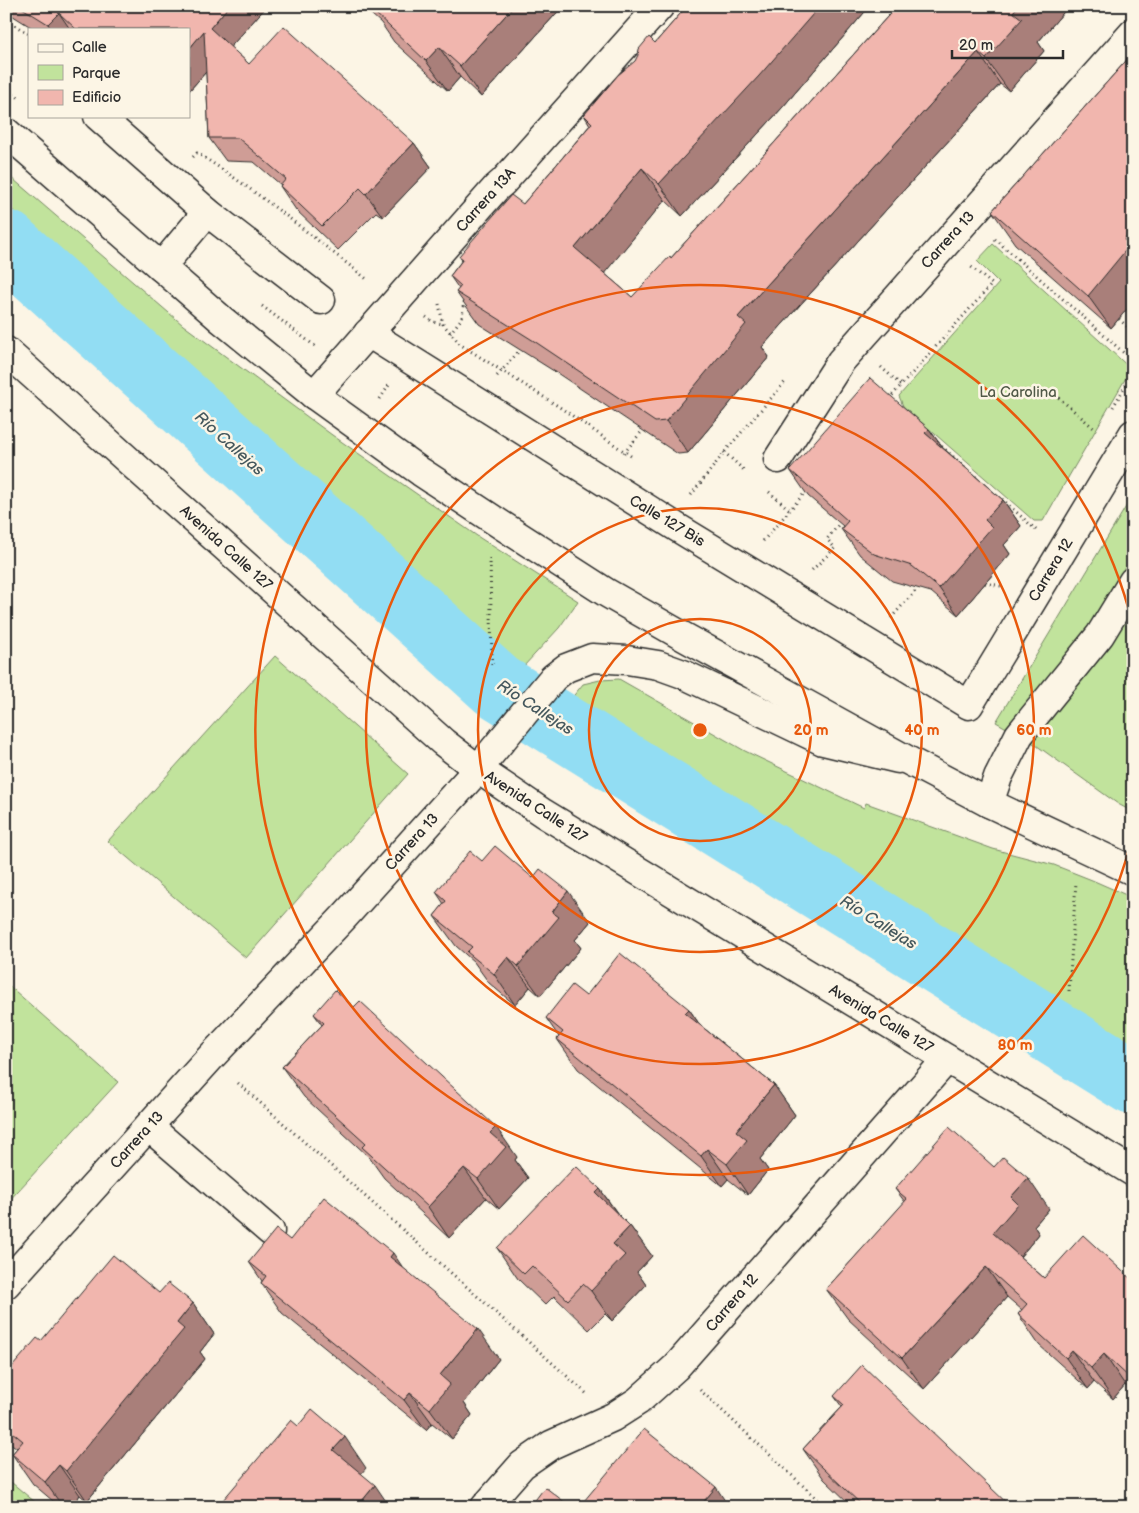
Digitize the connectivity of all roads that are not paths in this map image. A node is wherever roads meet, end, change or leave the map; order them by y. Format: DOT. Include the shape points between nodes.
graph roads {
  1 [pos="660,6"];
  2 [pos="637,32"];
  3 [pos="1133,33"];
  4 [pos="643,62"];
  5 [pos="586,89"];
  6 [pos="613,96"];
  7 [pos="100,118"];
  8 [pos="6,132"];
  9 [pos="207,212"];
  10 [pos="161,267"];
  11 [pos="321,300"];
  12 [pos="368,333"];
  13 [pos="6,351"];
  14 [pos="314,395"];
  15 [pos="1133,434"];
  16 [pos="778,459"];
  17 [pos="1133,581"];
  18 [pos="969,706"];
  19 [pos="485,760"];
  20 [pos="911,762"];
  21 [pos="990,803"];
  22 [pos="1133,871"];
  23 [pos="947,1059"];
  24 [pos="148,1128"];
  25 [pos="1133,1172"];
  26 [pos="270,1231"];
  27 [pos="6,1284"];
  28 [pos="485,1507"];
  1 -- 2 [label="street, Carrera 13A"];
  2 -- 4 [label="street"];
  2 -- 5 [label="street, Carrera 13A"];
  3 -- 16 [label="street, Carrera 13" via="841,361"];
  5 -- 6 [label="street"];
  5 -- 12 [label="street, Carrera 13A"];
  7 -- 9 [label="street"];
  8 -- 10 [label="street"];
  9 -- 10 [label="street"];
  9 -- 11 [label="street"];
  10 -- 14 [label="street"];
  12 -- 14 [label="street, Carrera 13A"];
  12 -- 18 [label="street, Calle 127 Bis"];
  13 -- 19 [label="street, Avenida Calle 127" via="443,742"];
  14 -- 20 [label="street" via="421,472 608,593"];
  15 -- 18 [label="street, Carrera 12"];
  17 -- 21 [label="street" via="1100,636 1019,735 998,777"];
  19 -- 20 [label="street, Carrera 13" via="553,678 566,668 592,658 658,665 823,741"];
  19 -- 23 [label="street, Avenida Calle 127" via="543,813"];
  19 -- 24 [label="street, Carrera 13"];
  20 -- 21 [label="street"];
  21 -- 22 [label="street"];
  23 -- 25 [label="street, Avenida Calle 127"];
  23 -- 28 [label="street, Carrera 12" via="676,1367 638,1401 613,1418 551,1445 522,1465"];
  24 -- 26 [label="street"];
  24 -- 27 [label="street, Carrera 13"];
}
